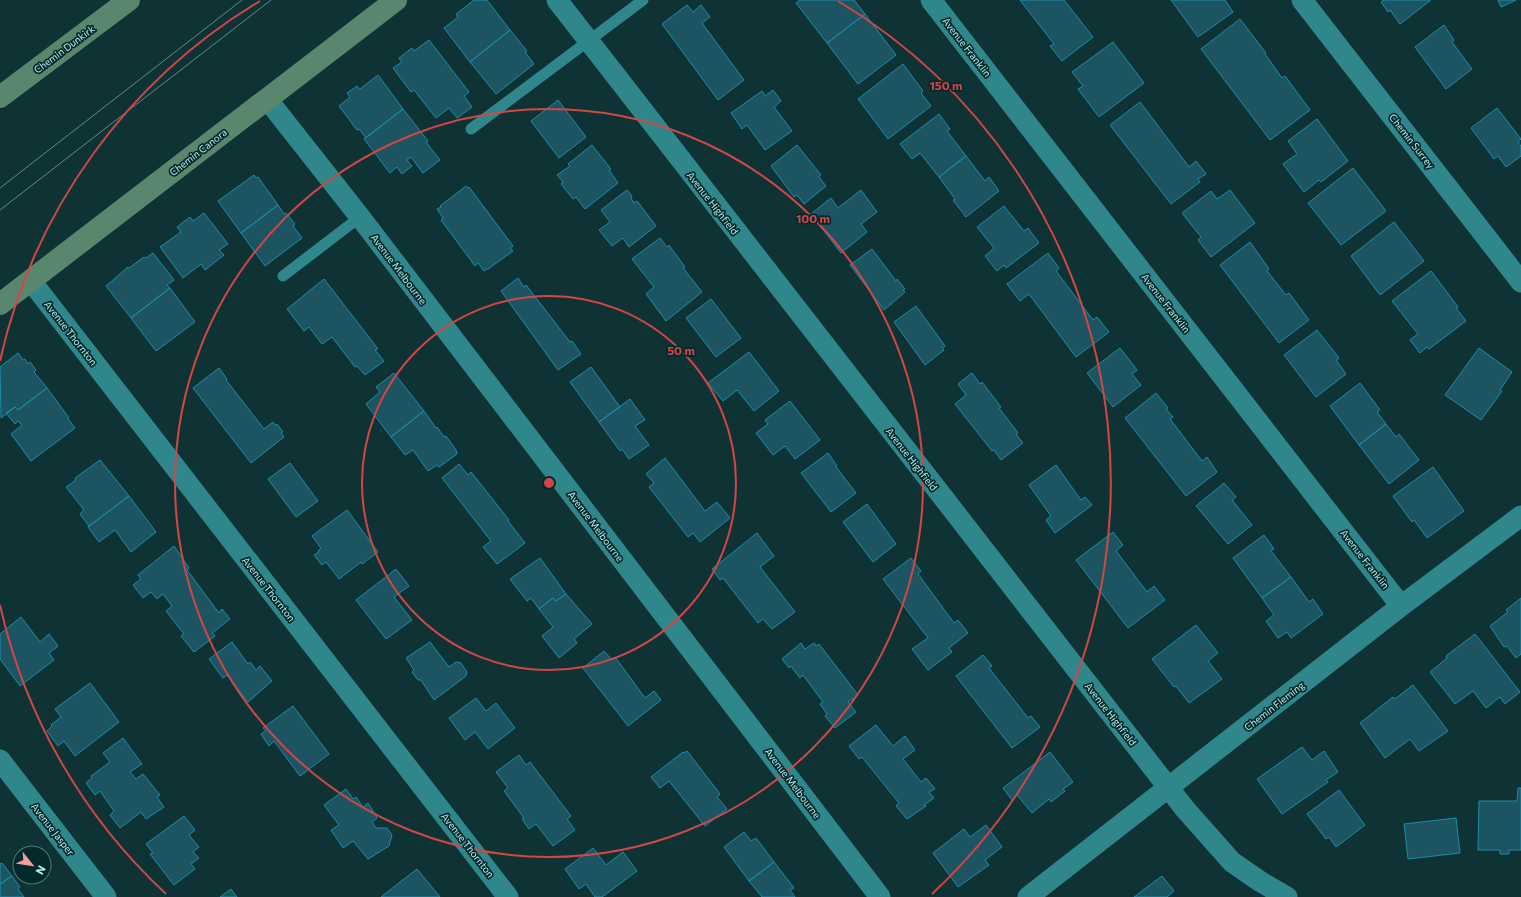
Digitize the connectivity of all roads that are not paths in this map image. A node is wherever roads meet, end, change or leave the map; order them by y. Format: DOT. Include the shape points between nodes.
graph roads {
  1 [pos="129,0"];
  2 [pos="396,0"];
  3 [pos="557,0"];
  4 [pos="643,0"];
  5 [pos="931,0"];
  6 [pos="1302,0"];
  7 [pos="588,41"];
  8 [pos="0,97"];
  9 [pos="267,99"];
  10 [pos="471,129"];
  11 [pos="360,218"];
  12 [pos="283,276"];
  13 [pos="31,281"];
  14 [pos="1521,282"];
  15 [pos="0,304"];
  16 [pos="1521,516"];
  17 [pos="1401,606"];
  18 [pos="0,760"];
  19 [pos="1168,788"];
  20 [pos="106,897"];
  21 [pos="508,897"];
  22 [pos="880,897"];
  23 [pos="1028,897"];
  24 [pos="1287,897"];
  1 -- 8 [label="street, Chemin Dunkirk"];
  2 -- 9 [label="street, Chemin Canora"];
  3 -- 7 [label="street, Avenue Highfield"];
  4 -- 7 [label="lane"];
  5 -- 17 [label="street, Avenue Franklin"];
  6 -- 14 [label="street, Chemin Surrey"];
  7 -- 10 [label="lane"];
  7 -- 19 [label="street, Avenue Highfield"];
  9 -- 11 [label="street, Avenue Melbourne"];
  9 -- 13 [label="street, Chemin Canora"];
  11 -- 12 [label="lane"];
  11 -- 22 [label="street, Avenue Melbourne"];
  13 -- 15 [label="street, Chemin Canora"];
  13 -- 21 [label="street, Avenue Thornton"];
  16 -- 17 [label="street, Chemin Fleming"];
  17 -- 19 [label="street, Chemin Fleming"];
  18 -- 20 [label="street, Avenue Jasper"];
  19 -- 23 [label="street, Chemin Fleming"];
  19 -- 24 [label="street, Avenue Highfield" via="1232,862"];
}
